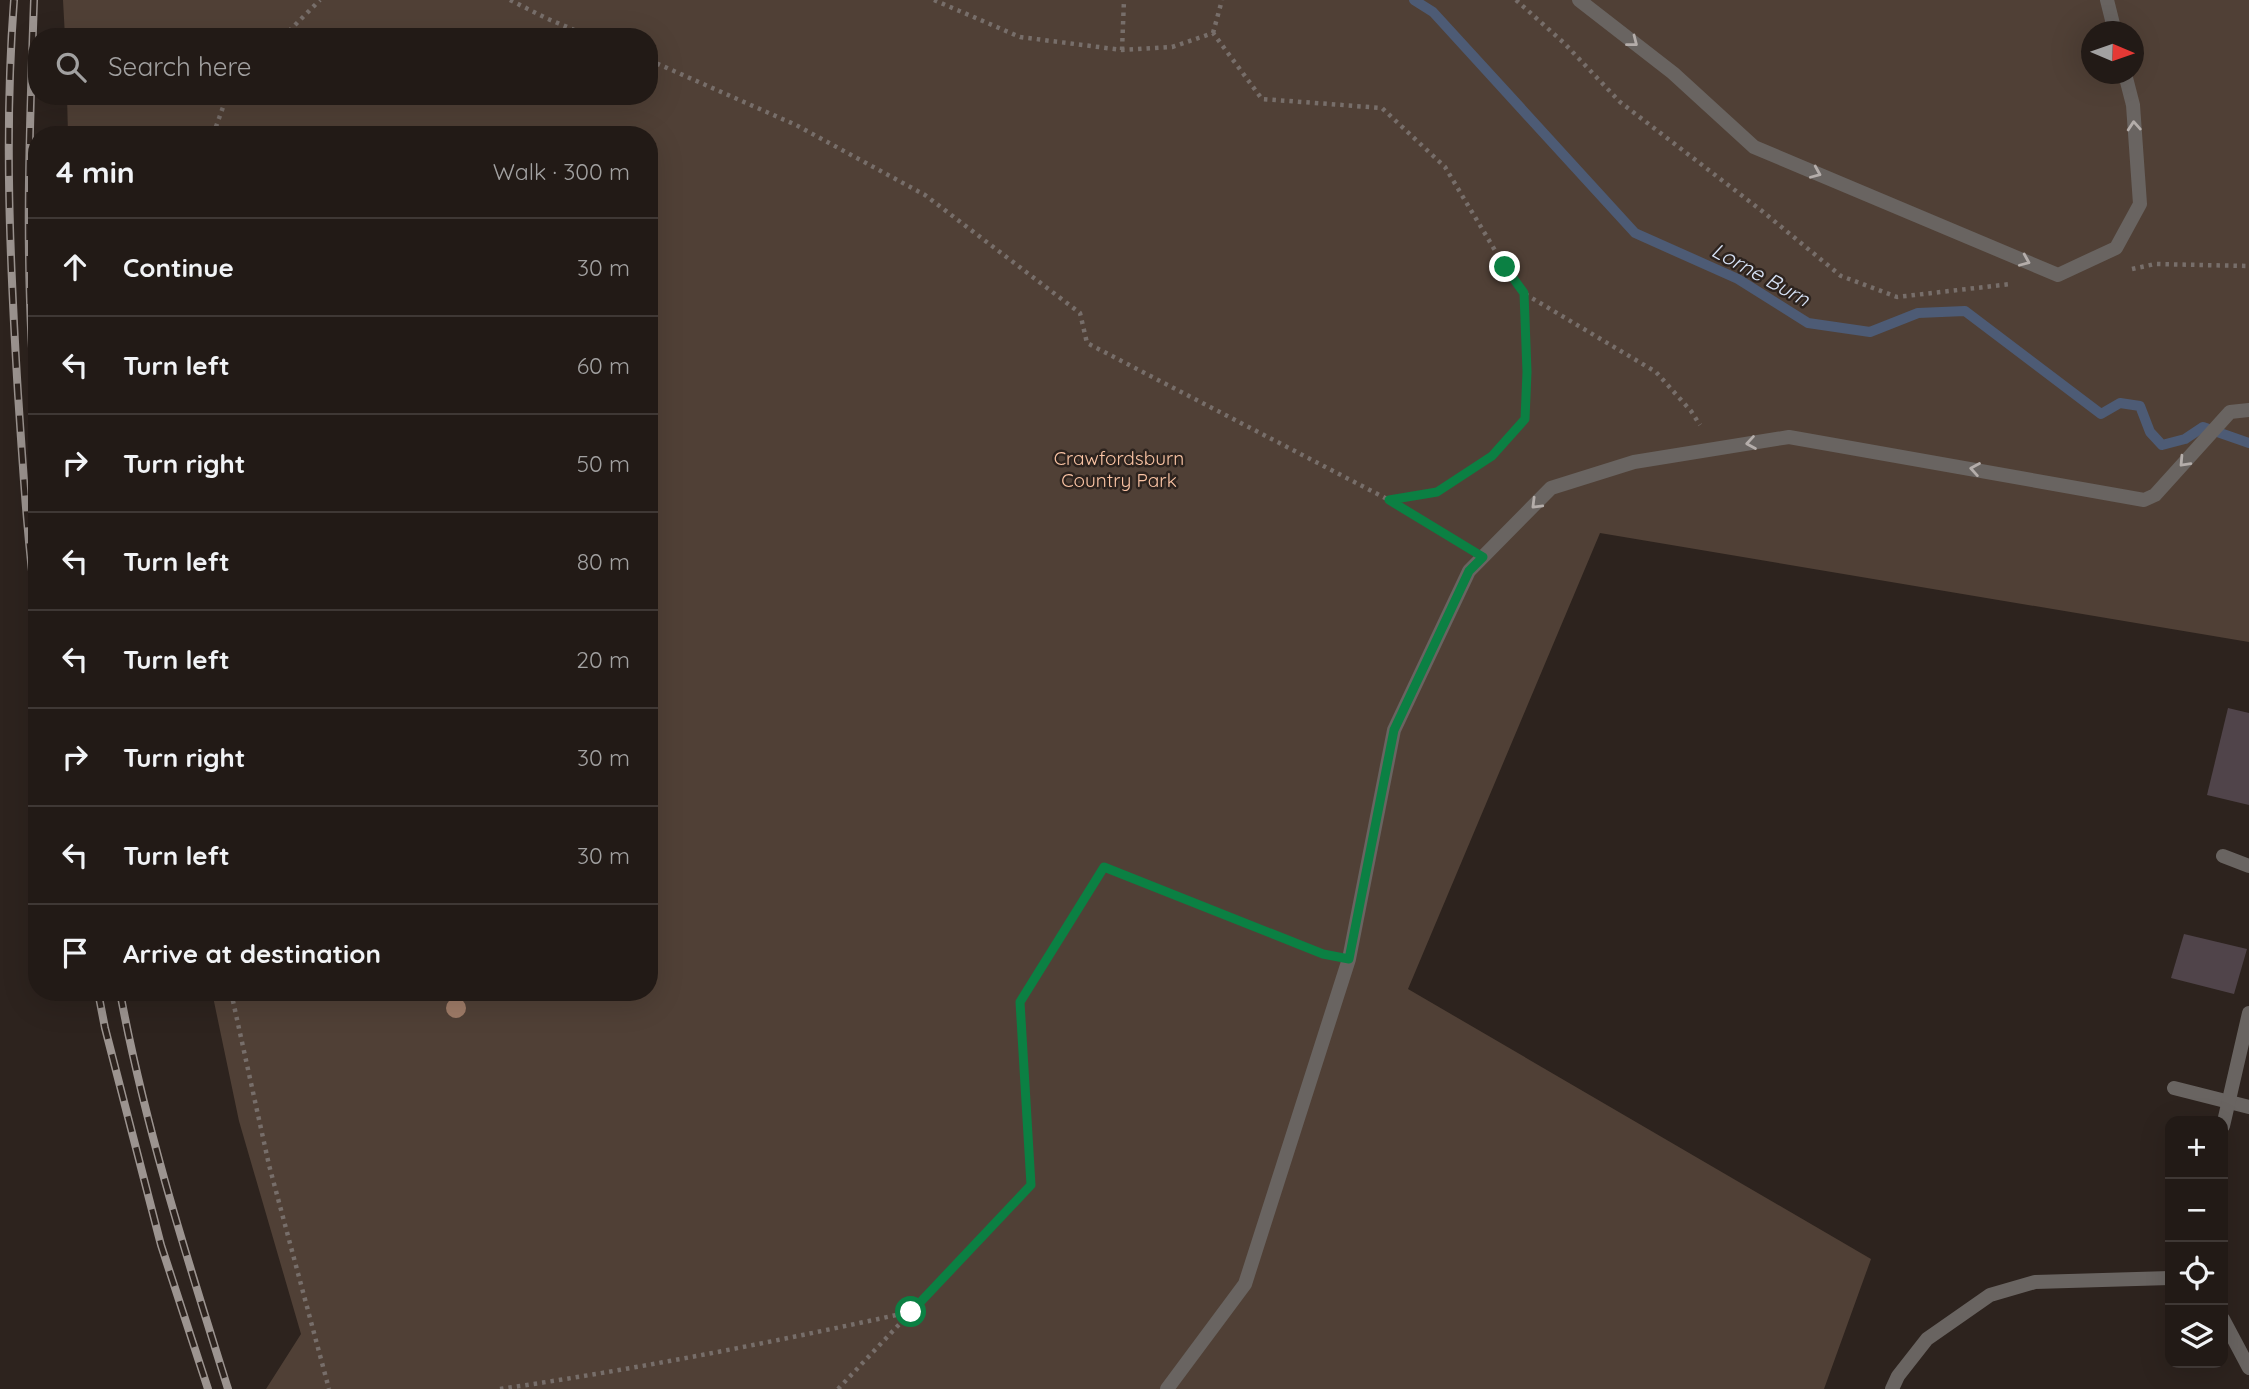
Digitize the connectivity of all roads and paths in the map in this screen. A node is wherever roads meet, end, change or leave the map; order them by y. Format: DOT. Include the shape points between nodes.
graph roads {
  1 [pos="320,0"];
  2 [pos="510,0"];
  3 [pos="934,0"];
  4 [pos="1124,0"];
  5 [pos="1222,0"];
  6 [pos="1579,0"];
  7 [pos="2107,0"];
  8 [pos="2112,21"];
  9 [pos="292,28"];
  10 [pos="570,28"];
  11 [pos="1213,33"];
  12 [pos="1122,50"];
  13 [pos="658,64"];
  14 [pos="2128,84"];
  15 [pos="224,105"];
  16 [pos="216,126"];
  17 [pos="1524,293"];
  18 [pos="2249,410"];
  19 [pos="1714,449"];
  20 [pos="1389,500"];
  21 [pos="1483,557"];
  22 [pos="2223,856"];
  23 [pos="2249,866"];
  24 [pos="1349,959"];
  25 [pos="233,1001"];
  26 [pos="2249,1013"];
  27 [pos="2174,1088"];
  28 [pos="2228,1102"];
  29 [pos="2249,1107"];
  30 [pos="2225,1116"];
  31 [pos="2165,1278"];
  32 [pos="911,1312"];
  33 [pos="2228,1328"];
  34 [pos="2249,1368"];
  35 [pos="330,1389"];
  36 [pos="500,1389"];
  37 [pos="838,1389"];
  38 [pos="1167,1389"];
  39 [pos="1892,1389"];
  1 -- 9 [label="path"];
  2 -- 10 [label="path"];
  3 -- 12 [label="path" via="1020,37"];
  4 -- 12 [label="path"];
  5 -- 11 [label="path"];
  6 -- 14 [label="street, one-way" via="1673,73 1755,147 2059,275 2116,248 2140,204"];
  7 -- 8 [label="street"];
  11 -- 12 [label="path" via="1172,47"];
  11 -- 17 [label="path" via="1262,99 1382,108 1445,167"];
  13 -- 20 [label="path" via="796,125 925,195 1080,313 1087,343"];
  15 -- 16 [label="path"];
  17 -- 19 [label="path" via="1656,372 1691,411"];
  17 -- 20 [label="path" via="1525,419 1492,456 1437,492"];
  18 -- 19 [label="street, one-way" via="2230,412 2155,495 2144,500 1789,437"];
  19 -- 21 [label="street, one-way" via="1634,462 1552,488"];
  20 -- 21 [label="path"];
  21 -- 24 [label="street" via="1469,571 1394,730"];
  22 -- 23 [label="street"];
  24 -- 32 [label="path" via="1323,954 1104,867 1020,1002 1031,1185"];
  24 -- 38 [label="street" via="1245,1284"];
  25 -- 35 [label="path" via="269,1165"];
  26 -- 28 [label="street"];
  27 -- 28 [label="street"];
  28 -- 29 [label="street"];
  28 -- 30 [label="street"];
  31 -- 39 [label="street" via="2035,1282 1990,1295 1927,1339"];
  32 -- 36 [label="path" via="766,1344"];
  32 -- 37 [label="path"];
  33 -- 34 [label="street"];
}
